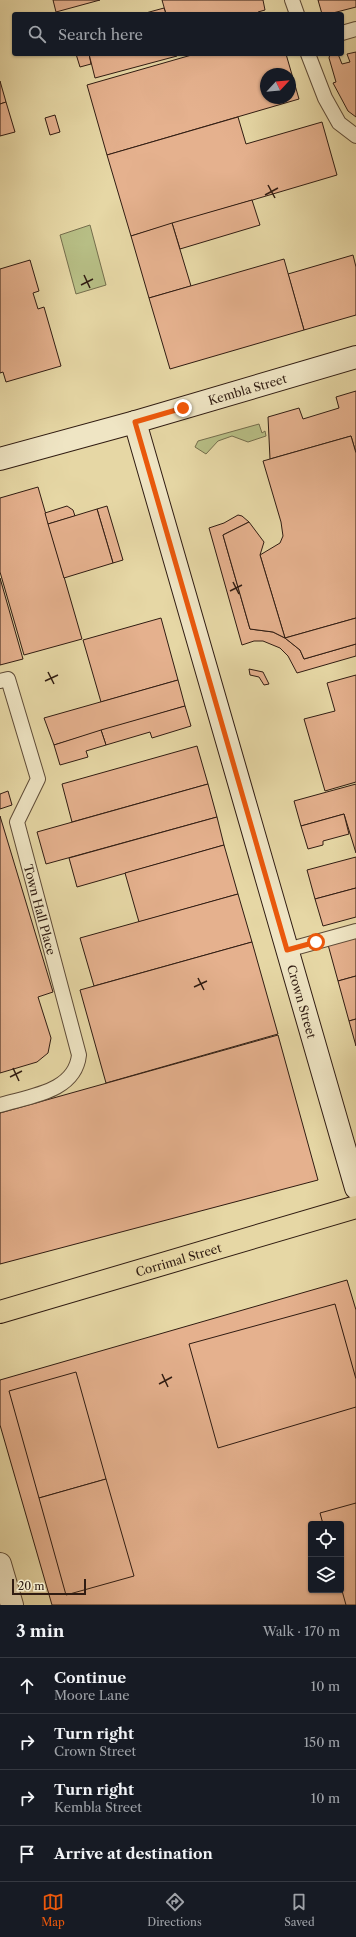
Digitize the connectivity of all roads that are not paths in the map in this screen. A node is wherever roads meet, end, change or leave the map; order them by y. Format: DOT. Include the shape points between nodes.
graph roads {
  1 [pos="292,0"];
  2 [pos="296,12"];
  3 [pos="356,29"];
  4 [pos="344,32"];
  5 [pos="309,56"];
  6 [pos="356,136"];
  7 [pos="356,357"];
  8 [pos="135,422"];
  9 [pos="0,459"];
  10 [pos="0,681"];
  11 [pos="356,931"];
  12 [pos="287,950"];
  13 [pos="0,1105"];
  14 [pos="356,1188"];
  15 [pos="356,1207"];
  16 [pos="0,1312"];
  17 [pos="0,1564"];
  18 [pos="12,1605"];
  1 -- 2 [label="lane"];
  3 -- 4 [label="lane"];
  5 -- 6 [label="lane" via="325,98 339,123"];
  7 -- 8 [label="main road, Kembla Street"];
  8 -- 9 [label="main road, Kembla Street"];
  8 -- 12 [label="main road, Crown Street"];
  10 -- 13 [label="lane, Town Hall Place" via="8,679 38,779 17,822 79,1055 74,1073 60,1086"];
  11 -- 12 [label="lane"];
  12 -- 14 [label="main road, Crown Street"];
  15 -- 16 [label="main road, Corrimal Street"];
  17 -- 18 [label="main road"];
}
